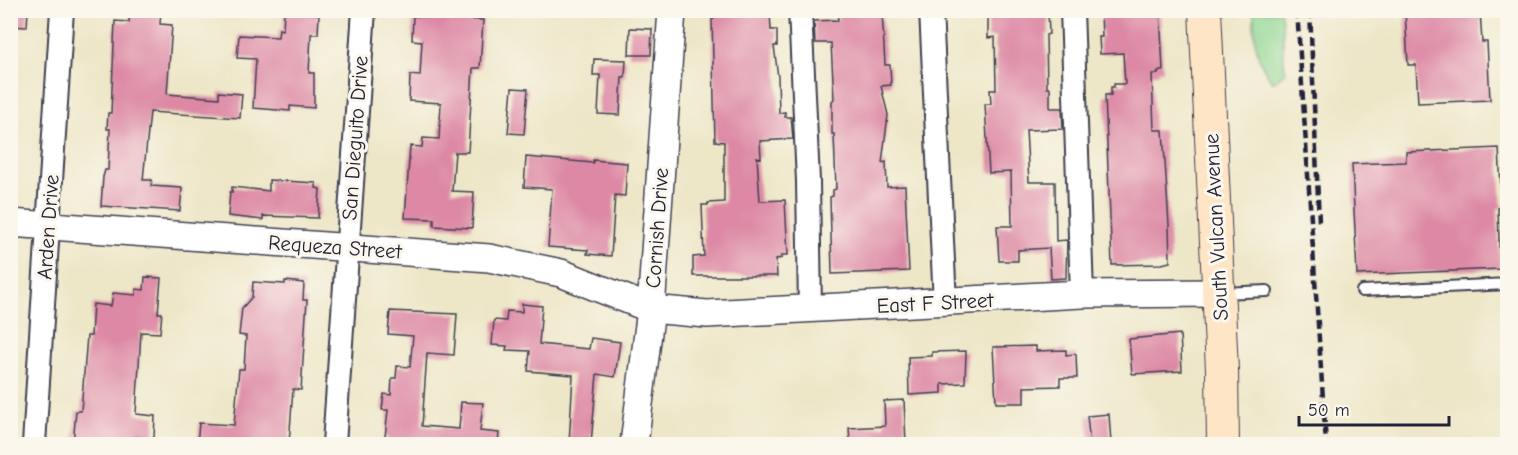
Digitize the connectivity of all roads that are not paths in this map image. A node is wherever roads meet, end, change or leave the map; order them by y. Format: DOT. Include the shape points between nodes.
graph roads {
  1 [pos="63,10"];
  2 [pos="364,10"];
  3 [pos="672,10"];
  4 [pos="800,10"];
  5 [pos="931,10"];
  6 [pos="1072,10"];
  7 [pos="1205,10"];
  8 [pos="10,223"];
  9 [pos="47,226"];
  10 [pos="347,248"];
  11 [pos="1508,284"];
  12 [pos="1267,291"];
  13 [pos="1362,291"];
  14 [pos="1219,293"];
  15 [pos="1082,294"];
  16 [pos="945,303"];
  17 [pos="651,309"];
  18 [pos="810,310"];
  19 [pos="34,444"];
  20 [pos="334,444"];
  21 [pos="634,444"];
  22 [pos="1223,444"];
  1 -- 9 [label="street, Arden Drive"];
  2 -- 10 [label="street, San Dieguito Drive"];
  3 -- 17 [label="street, Cornish Drive"];
  4 -- 18 [label="street"];
  5 -- 16 [label="street"];
  6 -- 15 [label="street"];
  7 -- 14 [label="main road, South Vulcan Avenue"];
  8 -- 9 [label="street, Requeza Street"];
  9 -- 10 [label="street, Requeza Street"];
  9 -- 19 [label="street, Arden Drive"];
  10 -- 17 [label="street, Requeza Street" via="489,258 561,273"];
  10 -- 20 [label="street, San Dieguito Drive"];
  11 -- 13 [label="lane"];
  12 -- 14 [label="lane"];
  14 -- 15 [label="street, East F Street"];
  14 -- 22 [label="main road, South Vulcan Avenue"];
  15 -- 16 [label="street, East F Street"];
  16 -- 18 [label="street, East F Street"];
  17 -- 18 [label="street, East F Street" via="707,314"];
  17 -- 21 [label="street, Cornish Drive"];
}
